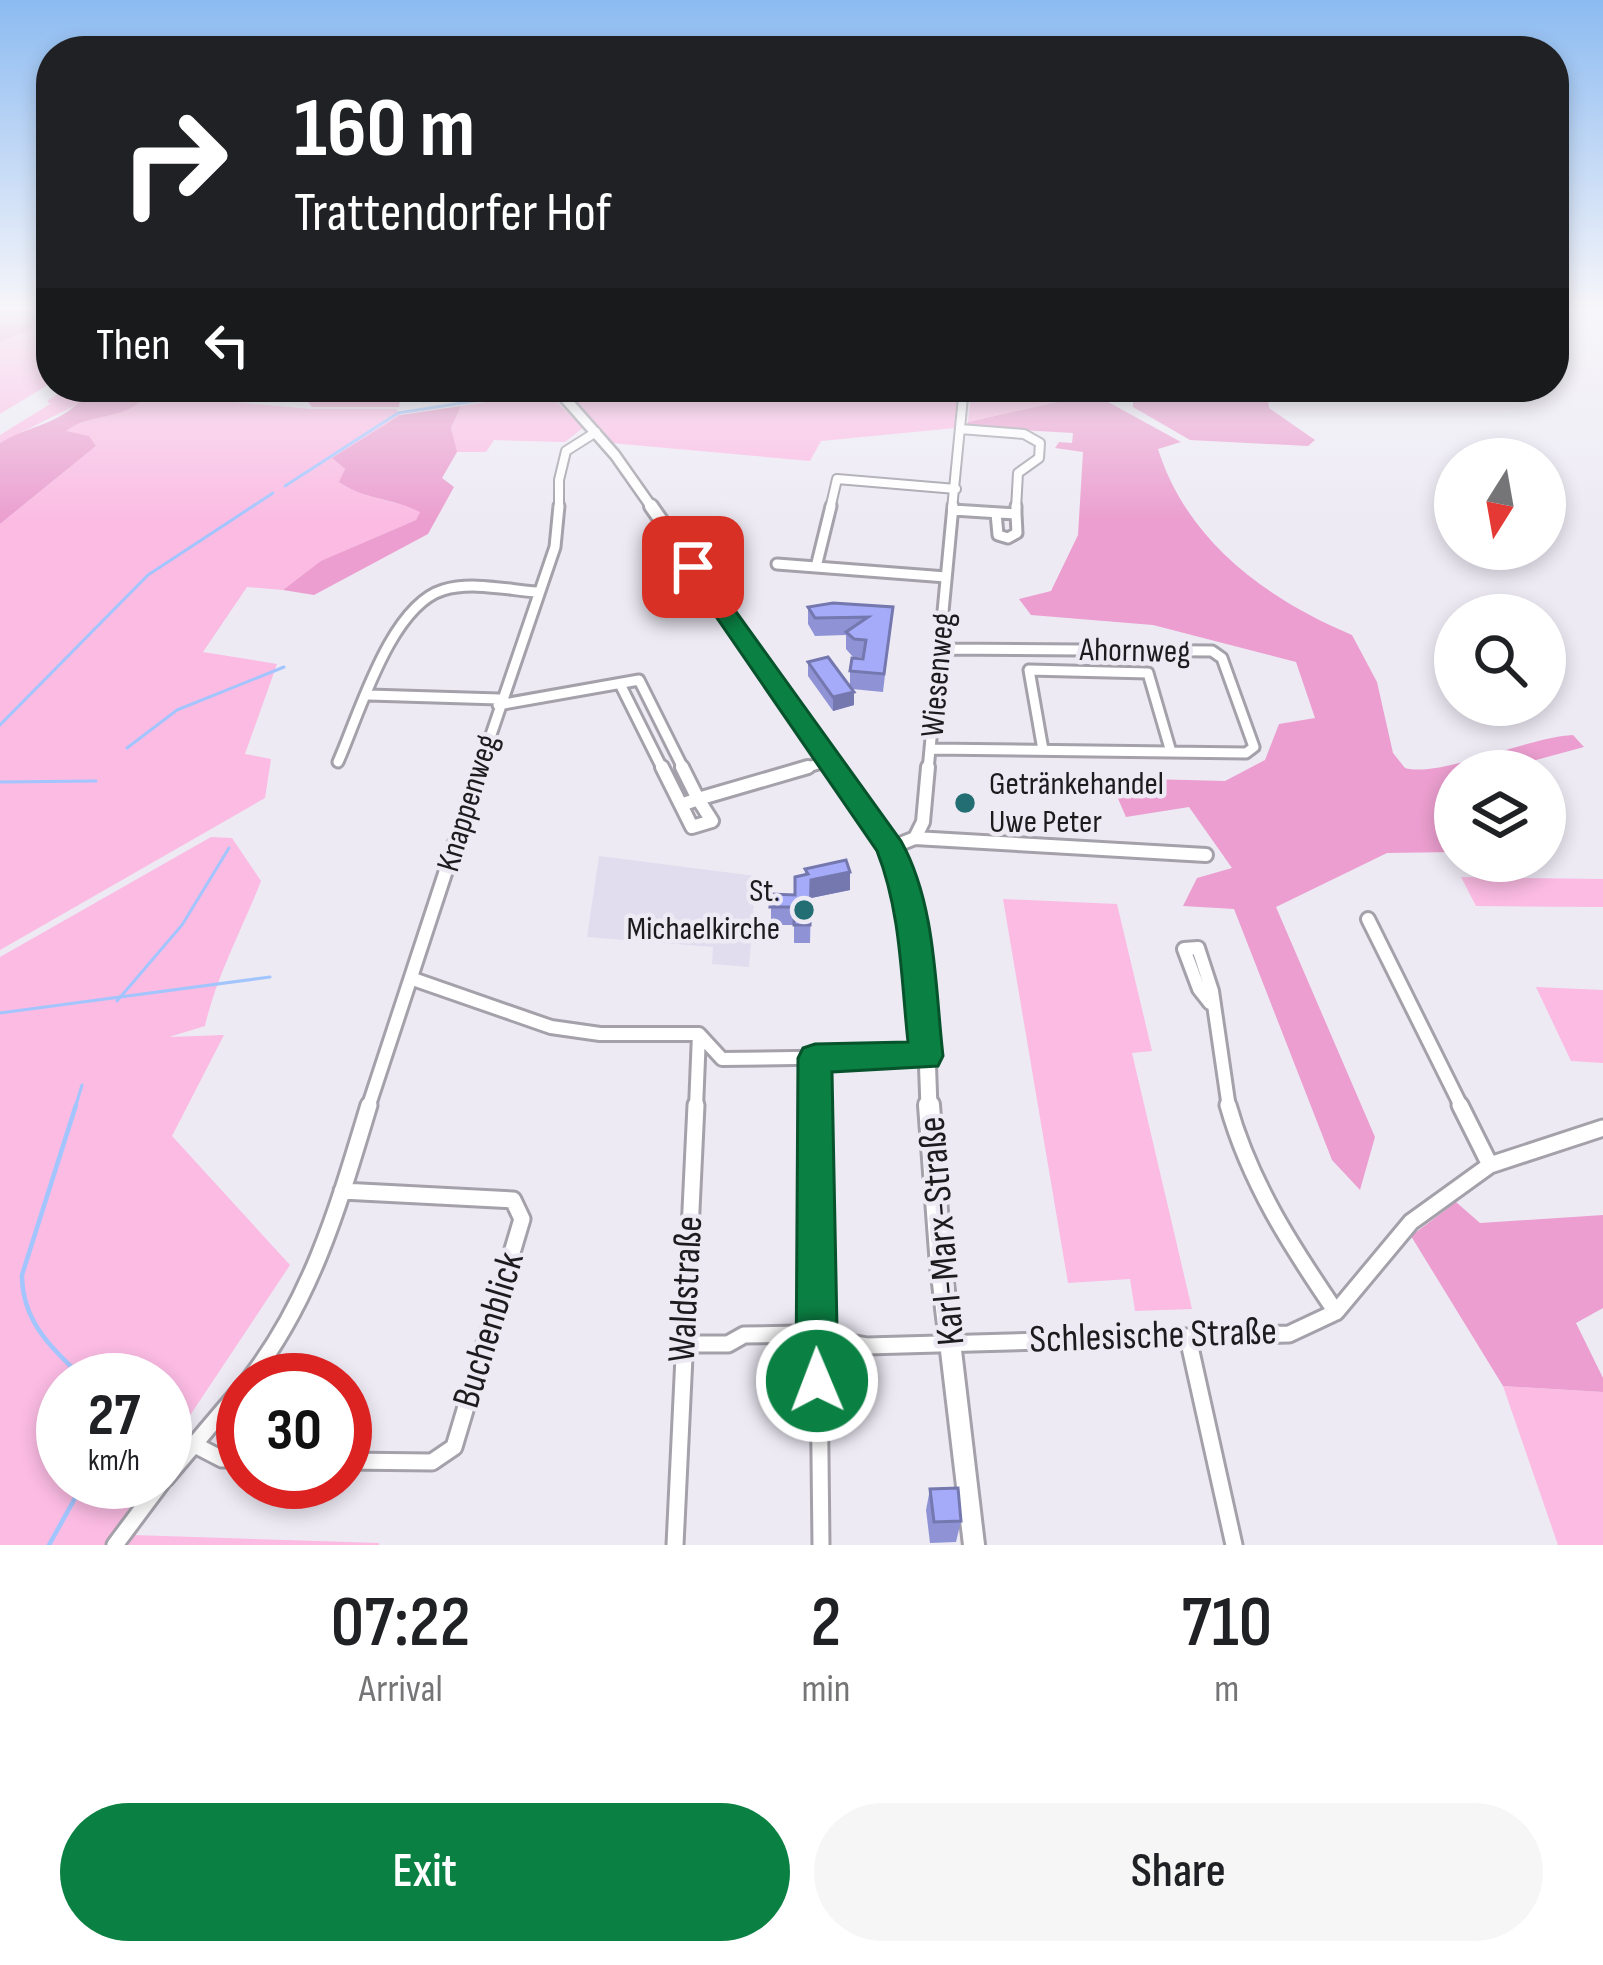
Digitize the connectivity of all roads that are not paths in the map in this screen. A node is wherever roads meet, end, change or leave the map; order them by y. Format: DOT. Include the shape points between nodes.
graph roads {
  1 [pos="569,402"];
  2 [pos="963,402"];
  3 [pos="960,429"];
  4 [pos="596,432"];
  5 [pos="956,489"];
  6 [pos="953,510"];
  7 [pos="996,513"];
  8 [pos="1016,514"];
  9 [pos="776,563"];
  10 [pos="816,567"];
  11 [pos="946,577"];
  12 [pos="536,592"];
  13 [pos="939,649"];
  14 [pos="620,684"];
  15 [pos="369,695"];
  16 [pos="646,699"];
  17 [pos="499,702"];
  18 [pos="628,703"];
  19 [pos="931,749"];
  20 [pos="1042,750"];
  21 [pos="673,752"];
  22 [pos="1171,752"];
  23 [pos="653,758"];
  24 [pos="829,761"];
  25 [pos="338,762"];
  26 [pos="698,799"];
  27 [pos="680,805"];
  28 [pos="915,838"];
  29 [pos="890,848"];
  30 [pos="1206,855"];
  31 [pos="1368,919"];
  32 [pos="413,979"];
  33 [pos="1210,1003"];
  34 [pos="699,1034"];
  35 [pos="926,1056"];
  36 [pos="815,1058"];
  37 [pos="1603,1128"];
  38 [pos="1490,1165"];
  39 [pos="342,1191"];
  40 [pos="1336,1312"];
  41 [pos="1188,1338"];
  42 [pos="816,1340"];
  43 [pos="950,1342"];
  44 [pos="682,1344"];
  45 [pos="269,1353"];
  46 [pos="216,1418"];
  47 [pos="193,1444"];
  48 [pos="216,1456"];
  49 [pos="372,1461"];
  50 [pos="142,1509"];
  51 [pos="115,1545"];
  52 [pos="675,1545"];
  53 [pos="821,1545"];
  54 [pos="974,1545"];
  55 [pos="1234,1545"];
  1 -- 4 [label="main road, Karl-Marx-Straße"];
  2 -- 3 [label="street, Wiesenweg"];
  3 -- 5 [label="street, Wiesenweg"];
  3 -- 8 [label="street" via="1024,434 1040,443 1039,458 1018,473"];
  4 -- 12 [label="street, Knappenweg" via="560,457 561,531"];
  4 -- 24 [label="main road, Karl-Marx-Straße"];
  5 -- 6 [label="street, Wiesenweg"];
  5 -- 10 [label="street" via="837,479"];
  6 -- 7 [label="street"];
  6 -- 11 [label="street, Wiesenweg"];
  7 -- 8 [label="street"];
  7 -- 8 [label="street" via="998,535 1008,538 1017,533"];
  9 -- 10 [label="street"];
  10 -- 11 [label="street"];
  11 -- 13 [label="street, Wiesenweg"];
  12 -- 15 [label="street" via="444,589 427,596 400,623"];
  12 -- 17 [label="street, Knappenweg"];
  13 -- 19 [label="street, Wiesenweg"];
  13 -- 22 [label="street, Ahornweg" via="1212,651 1222,658 1254,747"];
  14 -- 16 [label="street" via="639,680"];
  14 -- 17 [label="street"];
  14 -- 18 [label="street"];
  15 -- 17 [label="street"];
  15 -- 25 [label="street"];
  16 -- 18 [label="street"];
  16 -- 21 [label="street"];
  17 -- 32 [label="street, Knappenweg"];
  18 -- 23 [label="street"];
  19 -- 20 [label="street"];
  19 -- 28 [label="street, Wiesenweg"];
  20 -- 22 [label="street"];
  20 -- 22 [label="street" via="1029,670 1148,673"];
  21 -- 23 [label="street"];
  21 -- 26 [label="street"];
  23 -- 27 [label="street"];
  24 -- 26 [label="street"];
  24 -- 29 [label="main road, Karl-Marx-Straße"];
  26 -- 27 [label="street"];
  26 -- 27 [label="street" via="712,821 692,827"];
  28 -- 29 [label="street"];
  28 -- 30 [label="street"];
  29 -- 35 [label="main road, Karl-Marx-Straße" via="906,887"];
  31 -- 38 [label="street"];
  32 -- 34 [label="street" via="551,1028"];
  32 -- 39 [label="street, Knappenweg"];
  33 -- 40 [label="street" via="1239,1144"];
  34 -- 36 [label="street" via="722,1059"];
  34 -- 44 [label="street, Waldstraße"];
  35 -- 36 [label="street"];
  35 -- 43 [label="main road, Karl-Marx-Straße"];
  36 -- 42 [label="street"];
  37 -- 38 [label="street, Schlesische Straße"];
  38 -- 40 [label="street, Schlesische Straße" via="1412,1222"];
  39 -- 45 [label="street, Knappenweg" via="304,1304"];
  39 -- 49 [label="street, Buchenblick" via="513,1200 522,1219 454,1447 432,1462"];
  40 -- 41 [label="street, Schlesische Straße" via="1289,1334"];
  41 -- 43 [label="street, Schlesische Straße"];
  41 -- 55 [label="street"];
  42 -- 43 [label="street, Schlesische Straße"];
  42 -- 44 [label="street, Schlesische Straße" via="745,1335 728,1344"];
  42 -- 53 [label="street"];
  43 -- 54 [label="main road, Karl-Marx-Straße"];
  44 -- 52 [label="street, Waldstraße"];
  46 -- 47 [label="street"];
  47 -- 48 [label="street"];
  50 -- 51 [label="street"];
}
